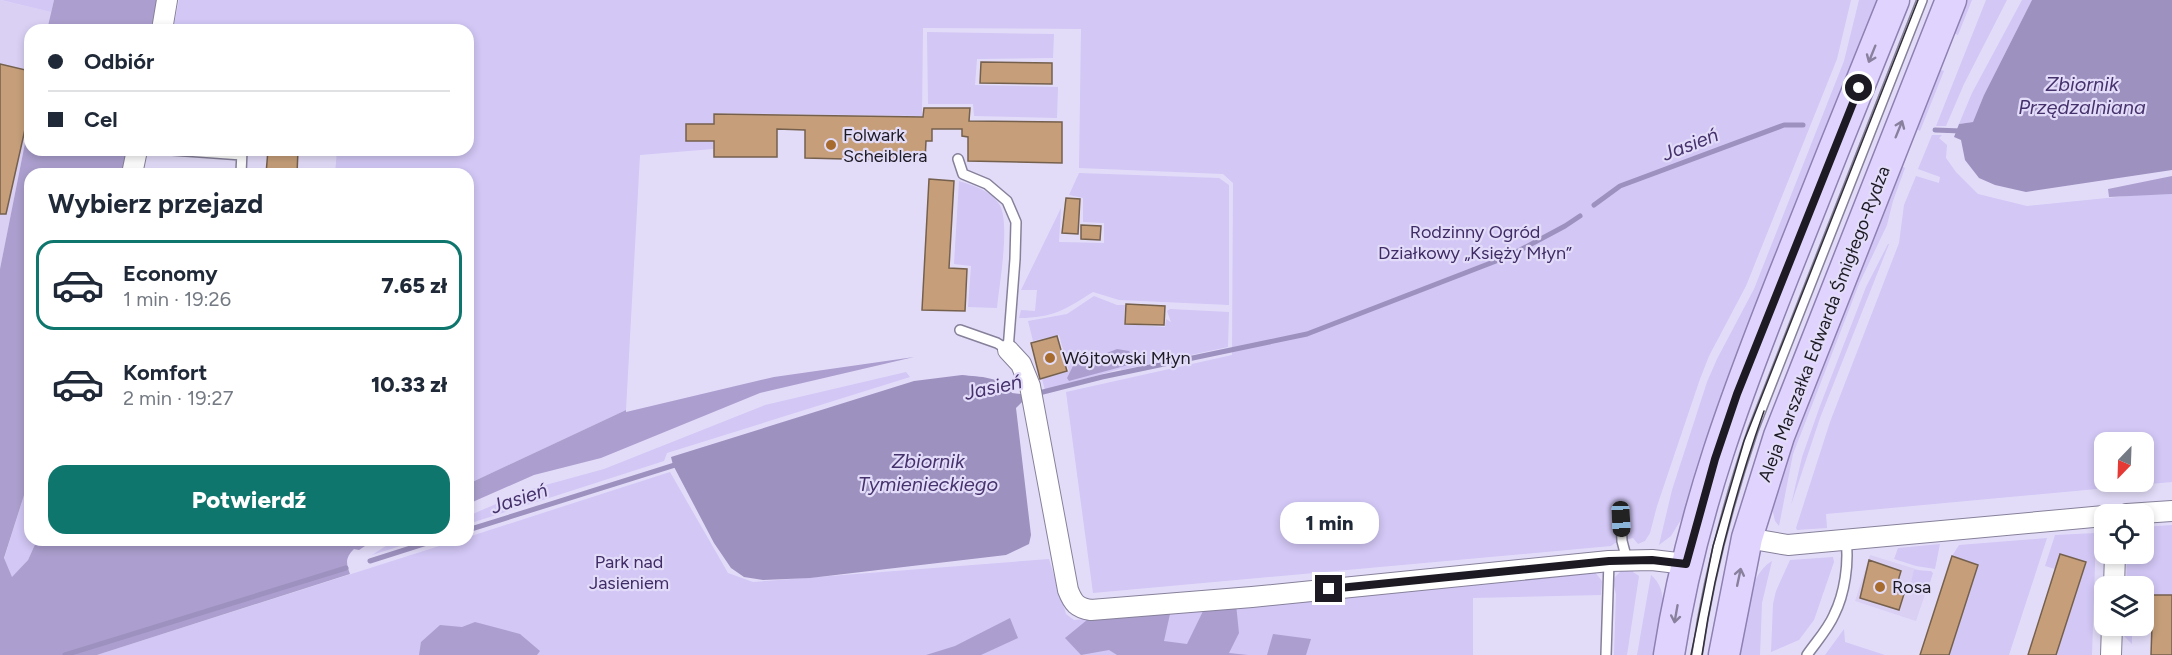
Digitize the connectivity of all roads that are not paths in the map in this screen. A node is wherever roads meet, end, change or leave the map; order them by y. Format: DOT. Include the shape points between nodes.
graph roads {
  1 [pos="167,0"];
  2 [pos="1894,0"];
  3 [pos="1922,0"];
  4 [pos="1951,0"];
  5 [pos="163,24"];
  6 [pos="958,159"];
  7 [pos="960,330"];
  8 [pos="1008,350"];
  9 [pos="2172,510"];
  10 [pos="2154,512"];
  11 [pos="2094,517"];
  12 [pos="1621,519"];
  13 [pos="1747,538"];
  14 [pos="1846,539"];
  15 [pos="1618,561"];
  16 [pos="1686,564"];
  17 [pos="2112,636"];
  18 [pos="1606,655"];
  19 [pos="1669,655"];
  20 [pos="1697,655"];
  21 [pos="1724,655"];
  22 [pos="1807,655"];
  23 [pos="2112,655"];
  1 -- 5 [label="street"];
  2 -- 16 [label="main road, one-way" via="1737,394"];
  3 -- 20 [label="lane" via="1750,438 1718,548"];
  13 -- 4 [label="main road, Aleja Marszałka Edwarda Śmigłego-Rydza, one-way" via="1797,386"];
  6 -- 8 [label="lane" via="963,174 987,184 1007,201 1016,222"];
  7 -- 8 [label="lane"];
  8 -- 15 [label="street" via="1021,364 1033,395 1068,590 1076,606 1083,609 1252,597"];
  9 -- 10 [label="street"];
  11 -- 14 [label="street"];
  12 -- 15 [label="lane"];
  13 -- 14 [label="street" via="1784,545"];
  21 -- 13 [label="main road, Aleja Marszałka Edwarda Śmigłego-Rydza, one-way"];
  14 -- 22 [label="lane" via="1844,581 1834,615"];
  15 -- 16 [label="street"];
  15 -- 18 [label="lane"];
  16 -- 19 [label="main road, one-way"];
  17 -- 23 [label="street"];
}
